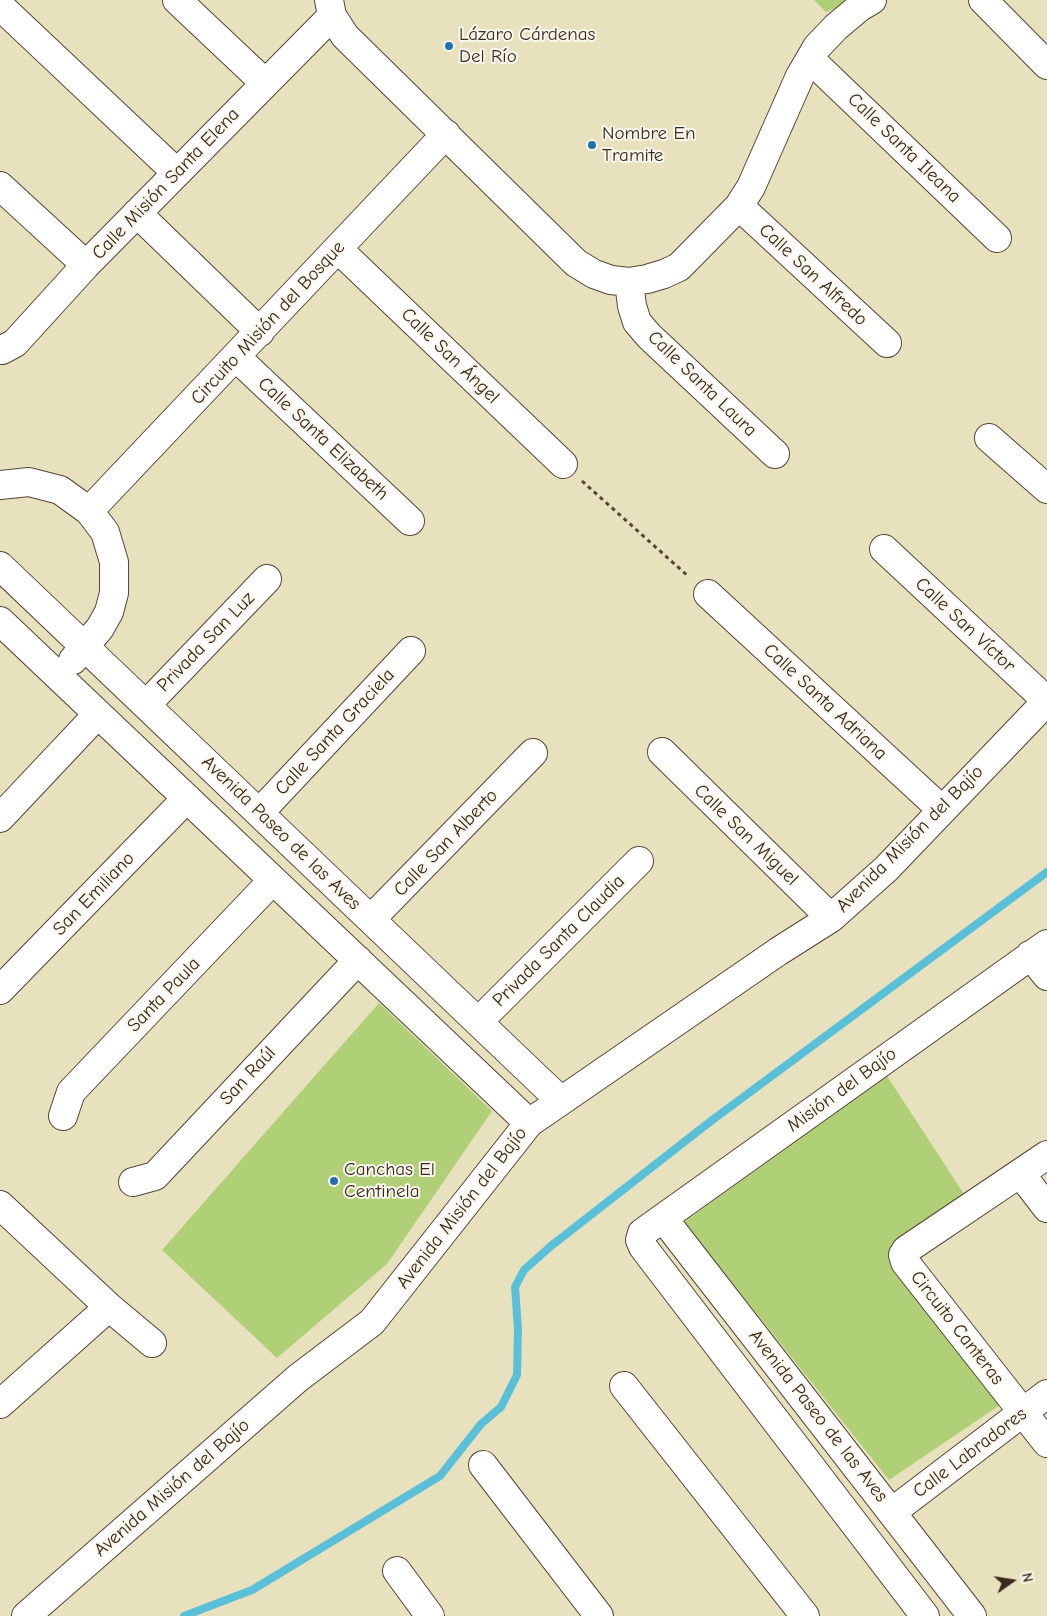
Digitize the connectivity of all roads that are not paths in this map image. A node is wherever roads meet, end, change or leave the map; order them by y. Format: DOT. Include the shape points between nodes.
graph roads {
  1 [pos="177,0"];
  2 [pos="872,0"];
  3 [pos="983,0"];
  4 [pos="0,6"];
  5 [pos="330,8"];
  6 [pos="810,59"];
  7 [pos="1047,65"];
  8 [pos="265,83"];
  9 [pos="446,134"];
  10 [pos="177,173"];
  11 [pos="0,186"];
  12 [pos="739,206"];
  13 [pos="137,213"];
  14 [pos="997,238"];
  15 [pos="338,249"];
  16 [pos="86,266"];
  17 [pos="629,282"];
  18 [pos="260,332"];
  19 [pos="887,344"];
  20 [pos="0,349"];
  21 [pos="236,357"];
  22 [pos="989,438"];
  23 [pos="775,454"];
  24 [pos="563,464"];
  25 [pos="0,485"];
  26 [pos="1047,489"];
  27 [pos="89,511"];
  28 [pos="410,521"];
  29 [pos="884,549"];
  30 [pos="0,566"];
  31 [pos="267,579"];
  32 [pos="708,594"];
  33 [pos="4,633"];
  34 [pos="85,647"];
  35 [pos="412,652"];
  36 [pos="58,675"];
  37 [pos="1047,701"];
  38 [pos="146,705"];
  39 [pos="98,714"];
  40 [pos="662,752"];
  41 [pos="527,760"];
  42 [pos="187,798"];
  43 [pos="942,810"];
  44 [pos="259,813"];
  45 [pos="0,818"];
  46 [pos="640,861"];
  47 [pos="273,880"];
  48 [pos="831,918"];
  49 [pos="371,919"];
  50 [pos="1039,949"];
  51 [pos="358,960"];
  52 [pos="1047,976"];
  53 [pos="0,990"];
  54 [pos="478,1022"];
  55 [pos="561,1101"];
  56 [pos="63,1116"];
  57 [pos="529,1123"];
  58 [pos="1047,1155"];
  59 [pos="1020,1173"];
  60 [pos="133,1182"];
  61 [pos="0,1205"];
  62 [pos="1047,1208"];
  63 [pos="663,1218"];
  64 [pos="640,1240"];
  65 [pos="109,1307"];
  66 [pos="152,1343"];
  67 [pos="624,1386"];
  68 [pos="1047,1394"];
  69 [pos="0,1404"];
  70 [pos="1024,1413"];
  71 [pos="1047,1443"];
  72 [pos="483,1465"];
  73 [pos="892,1512"];
  74 [pos="397,1571"];
  75 [pos="947,1584"];
  76 [pos="916,1613"];
  77 [pos="26,1616"];
  78 [pos="430,1616"];
  79 [pos="599,1616"];
  80 [pos="805,1616"];
  81 [pos="970,1616"];
  1 -- 8 [label="street"];
  2 -- 6 [label="street" via="836,27"];
  3 -- 7 [label="street"];
  4 -- 10 [label="street"];
  5 -- 8 [label="street, Calle Misión Santa Elena"];
  5 -- 9 [label="street" via="345,36"];
  6 -- 12 [label="street" via="751,187"];
  6 -- 14 [label="street, Calle Santa Ileana"];
  8 -- 10 [label="street, Calle Misión Santa Elena"];
  9 -- 15 [label="street, Circuito Misión del Bosque"];
  9 -- 17 [label="street" via="576,263 594,274"];
  10 -- 13 [label="street, Calle Misión Santa Elena"];
  11 -- 16 [label="street"];
  12 -- 17 [label="street" via="679,266 664,274"];
  12 -- 19 [label="street, Calle San Alfredo"];
  13 -- 16 [label="street, Calle Misión Santa Elena"];
  13 -- 18 [label="street"];
  15 -- 18 [label="street, Circuito Misión del Bosque"];
  15 -- 24 [label="street, Calle San Ángel"];
  16 -- 20 [label="street, Calle Misión Santa Elena" via="15,343"];
  17 -- 23 [label="street, Calle Santa Laura" via="637,322"];
  18 -- 21 [label="street, Circuito Misión del Bosque"];
  21 -- 27 [label="street, Circuito Misión del Bosque"];
  21 -- 28 [label="street, Calle Santa Elizabeth"];
  22 -- 26 [label="street"];
  25 -- 27 [label="street" via="29,482 60,490"];
  27 -- 34 [label="street" via="104,532 114,562 114,593 109,612"];
  29 -- 37 [label="street, Calle San Víctor"];
  30 -- 34 [label="street, Avenida Paseo de las Aves"];
  31 -- 38 [label="street, Privada San Luz"];
  32 -- 43 [label="street, Calle Santa Adriana"];
  33 -- 36 [label="street, Avenida Paseo de las Aves"];
  34 -- 36 [label="street"];
  34 -- 38 [label="street, Avenida Paseo de las Aves"];
  35 -- 44 [label="street, Calle Santa Graciela"];
  36 -- 39 [label="street, Avenida Paseo de las Aves"];
  37 -- 43 [label="street, Avenida Misión del Bajío"];
  38 -- 44 [label="street, Avenida Paseo de las Aves"];
  39 -- 42 [label="street, Avenida Paseo de las Aves"];
  39 -- 45 [label="street"];
  40 -- 48 [label="street, Calle San Miguel"];
  41 -- 49 [label="street, Calle San Alberto"];
  42 -- 47 [label="street, Avenida Paseo de las Aves"];
  42 -- 53 [label="street, San Emiliano"];
  43 -- 48 [label="street, Avenida Misión del Bajío" via="886,869"];
  44 -- 49 [label="street, Avenida Paseo de las Aves"];
  46 -- 54 [label="street, Privada Santa Claudia"];
  47 -- 51 [label="street, Avenida Paseo de las Aves"];
  47 -- 56 [label="street, Santa Paula" via="71,1092"];
  48 -- 55 [label="street, Avenida Misión del Bajío"];
  49 -- 54 [label="street, Avenida Paseo de las Aves"];
  50 -- 52 [label="street"];
  50 -- 63 [label="street, Misión del Bajío"];
  51 -- 57 [label="street, Avenida Paseo de las Aves"];
  51 -- 60 [label="street, San Raúl" via="155,1176"];
  54 -- 55 [label="street, Avenida Paseo de las Aves"];
  55 -- 57 [label="street, Avenida Misión del Bajío"];
  57 -- 77 [label="street, Avenida Misión del Bajío" via="372,1322 298,1378"];
  58 -- 59 [label="street, Circuito Canteras"];
  59 -- 62 [label="street"];
  59 -- 70 [label="street, Circuito Canteras" via="903,1255 905,1262"];
  61 -- 65 [label="street"];
  63 -- 64 [label="street, Misión del Bajío" via="642,1233"];
  63 -- 73 [label="street, Avenida Paseo de las Aves"];
  64 -- 76 [label="street, Avenida Paseo de las Aves"];
  65 -- 66 [label="street"];
  65 -- 69 [label="street"];
  67 -- 80 [label="street"];
  68 -- 70 [label="street, Calle Labradores"];
  70 -- 71 [label="street, Circuito Canteras"];
  70 -- 73 [label="street, Calle Labradores"];
  72 -- 79 [label="street"];
  73 -- 75 [label="street, Avenida Paseo de las Aves"];
  74 -- 78 [label="street"];
  75 -- 76 [label="street"];
  75 -- 81 [label="street, Avenida Paseo de las Aves"];
}
